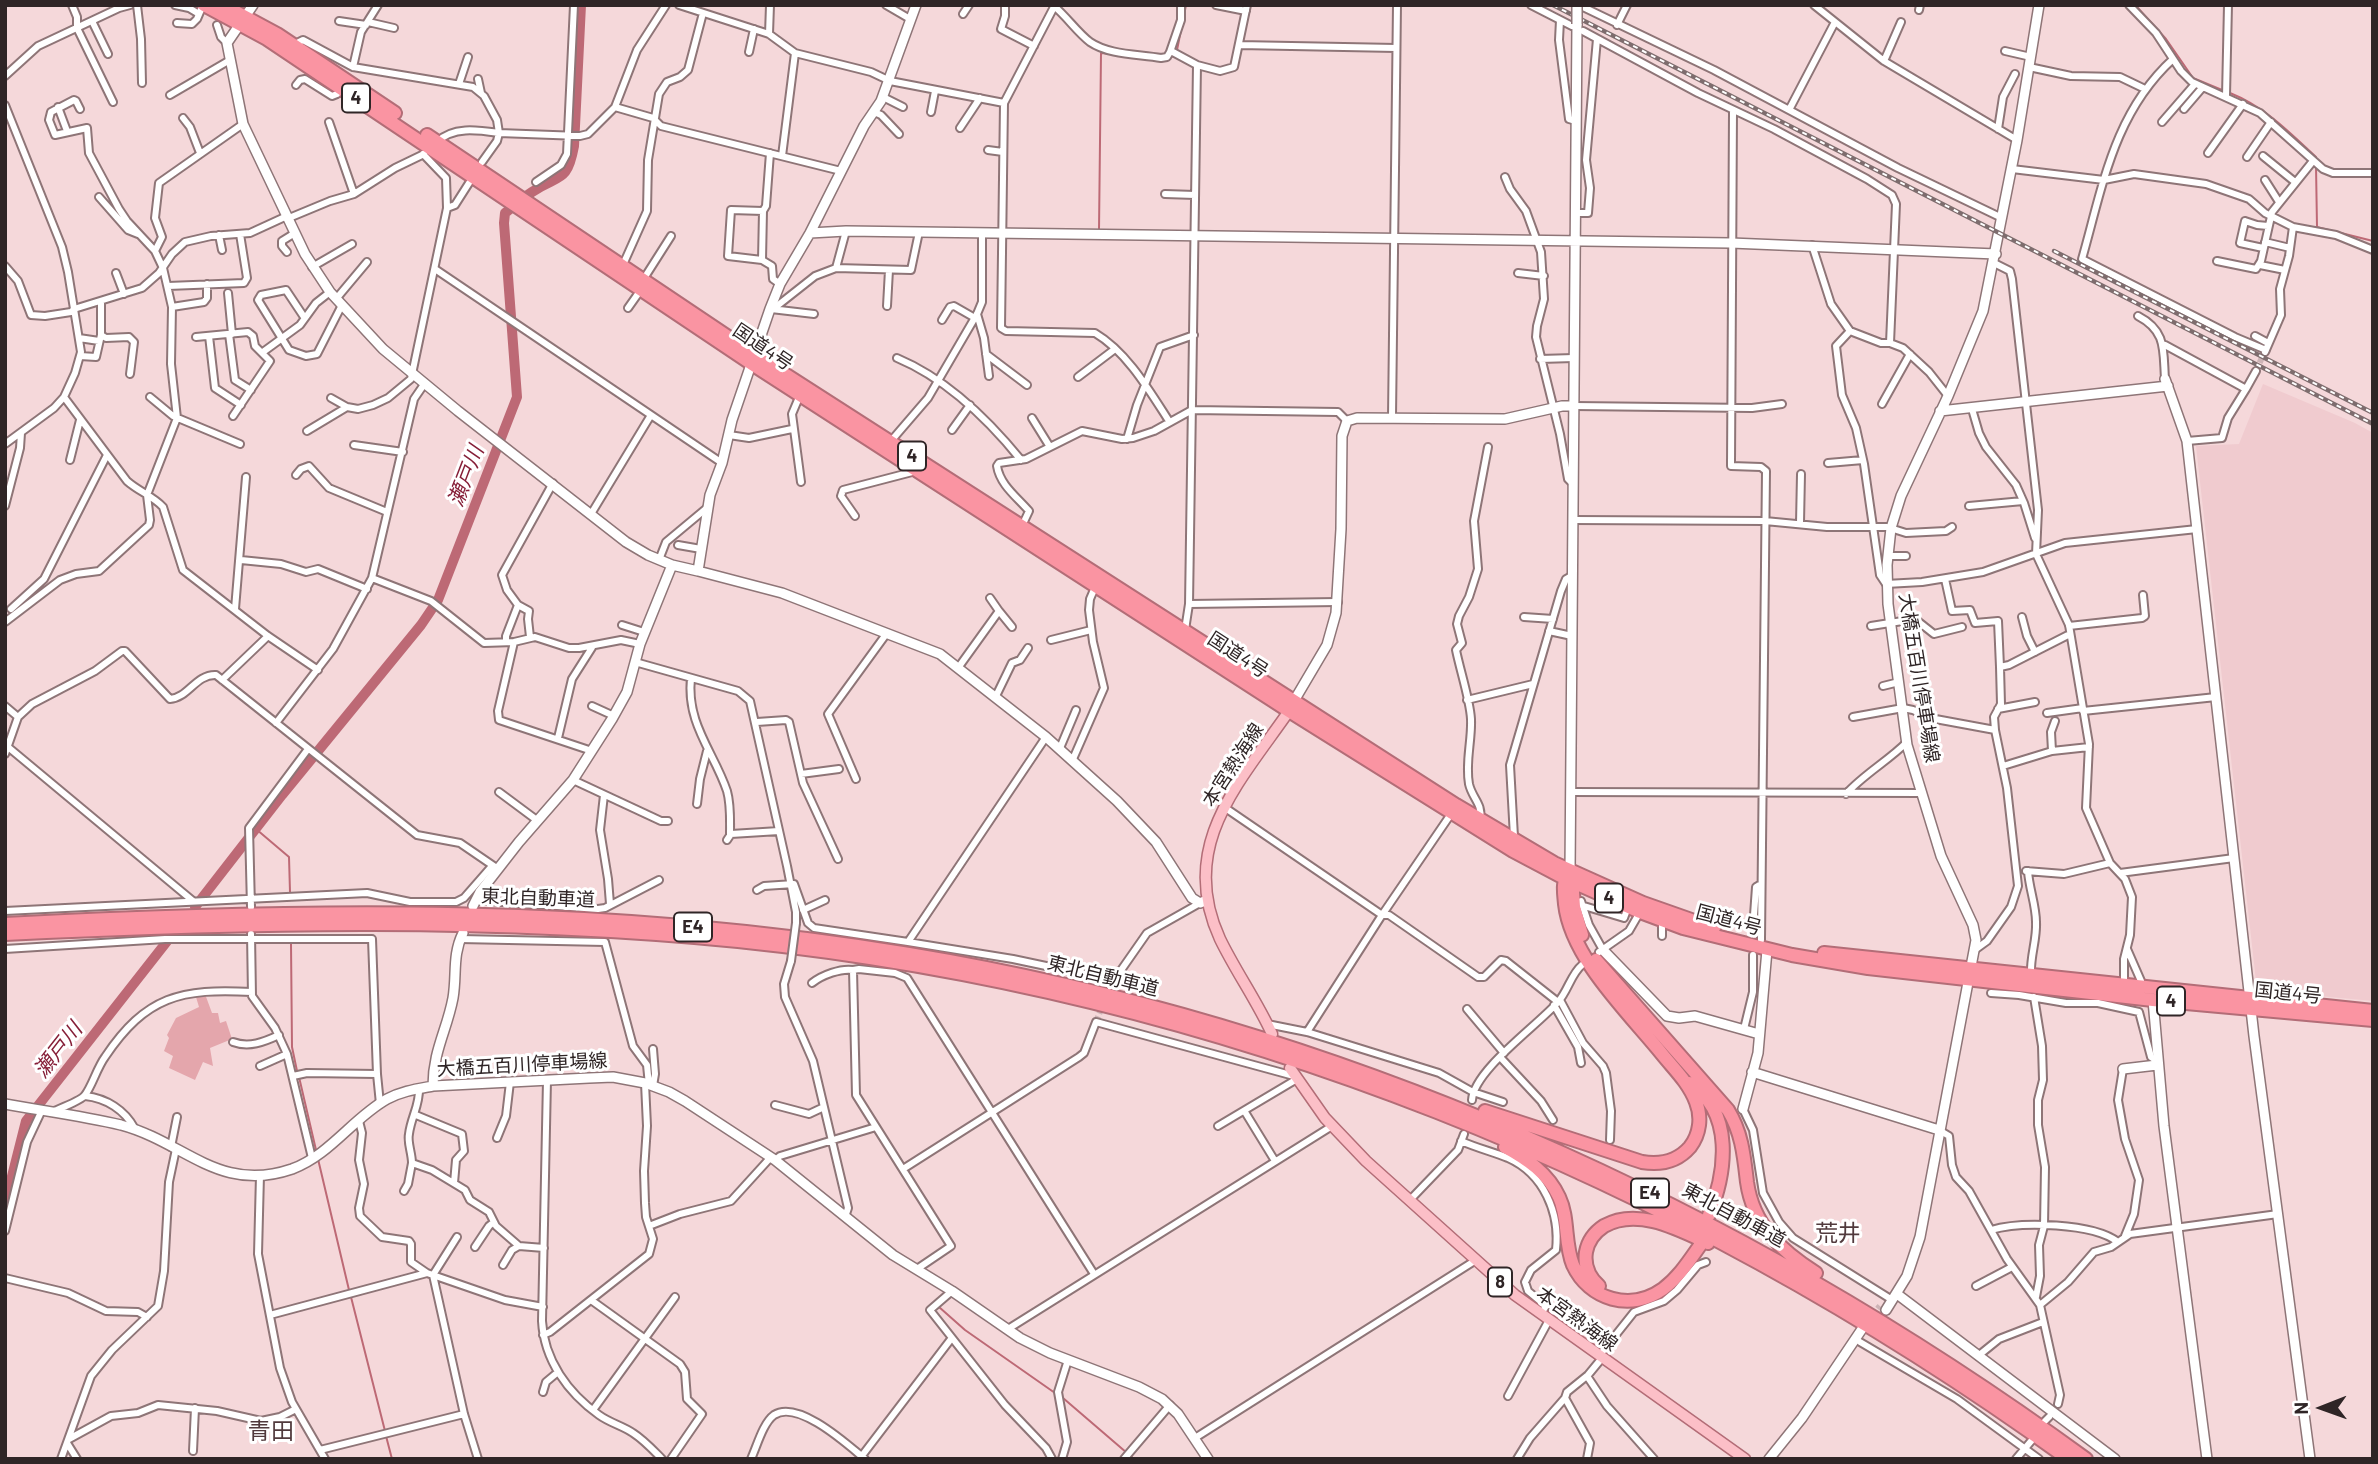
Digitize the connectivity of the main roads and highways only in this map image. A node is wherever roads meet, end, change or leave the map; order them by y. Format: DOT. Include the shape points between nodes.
graph roads {
  1 [pos="223,5"];
  2 [pos="202,8"];
  3 [pos="246,15"];
  4 [pos="430,148"];
  5 [pos="531,210"];
  6 [pos="642,285"];
  7 [pos="753,359"];
  8 [pos="888,445"];
  9 [pos="1020,531"];
  10 [pos="1099,582"];
  11 [pos="1292,706"];
  12 [pos="1569,877"];
  13 [pos="5,924"];
  14 [pos="5,934"];
  15 [pos="1764,945"];
  16 [pos="1970,974"];
  17 [pos="2252,1004"];
  18 [pos="2373,1011"];
  19 [pos="2373,1020"];
  20 [pos="1269,1029"];
  21 [pos="1294,1074"];
  22 [pos="1363,1078"];
  23 [pos="1683,1079"];
  24 [pos="1716,1096"];
  25 [pos="1816,1293"];
  26 [pos="1920,1345"];
  27 [pos="1745,1459"];
  28 [pos="2068,1459"];
  29 [pos="2086,1459"];
  1 -- 3 [label="highway, 国道4号 / 4"];
  2 -- 3 [label="highway, 国道4号 / 4"];
  3 -- 4 [label="highway, 国道4号 / 4"];
  3 -- 4 [label="highway, 国道4号 / 4" via="341,89"];
  4 -- 5 [label="highway, 国道4号 / 4"];
  5 -- 6 [label="highway, 国道4号 / 4"];
  5 -- 6 [label="highway, 国道4号 / 4" via="622,267"];
  6 -- 7 [label="highway, 国道4号 / 4"];
  7 -- 8 [label="highway, 国道4号 / 4"];
  7 -- 8 [label="highway, 国道4号 / 4" via="800,395"];
  8 -- 9 [label="highway, 国道4号 / 4"];
  8 -- 9 [label="highway, 国道4号 / 4" via="918,471"];
  9 -- 10 [label="highway, 国道4号 / 4"];
  10 -- 11 [label="highway, 国道4号 / 4"];
  10 -- 11 [label="highway, 国道4号 / 4" via="1185,631"];
  11 -- 12 [label="highway, 国道4号 / 4"];
  11 -- 12 [label="highway, 国道4号 / 4" via="1451,814"];
  11 -- 20 [label="main road, 本宮熱海線" via="1224,807 1213,830 1205,878 1204,901"];
  12 -- 15 [label="highway, 国道4号 / 4"];
  12 -- 15 [label="highway, 国道4号 / 4" via="1662,920"];
  12 -- 23 [label="highway" via="1569,922 1589,963"];
  12 -- 24 [label="highway" via="1577,920 1596,959"];
  13 -- 22 [label="highway, 東北自動車道 / E4" via="415,913 565,918 742,932 906,953 1053,983 1234,1030"];
  14 -- 22 [label="highway, 東北自動車道 / E4" via="414,924 563,928 740,942 855,956 1051,993"];
  15 -- 16 [label="highway, 国道4号 / 4" via="1868,968"];
  16 -- 17 [label="highway, 国道4号 / 4" via="2032,976"];
  16 -- 17 [label="highway, 国道4号 / 4" via="2153,1000"];
  17 -- 18 [label="highway, 国道4号 / 4"];
  17 -- 19 [label="highway, 国道4号 / 4"];
  21 -- 27 [label="main road, 本宮熱海線 / 8" via="1332,1126 1476,1261 1545,1317"];
  22 -- 23 [label="highway" via="1419,1088 1652,1164 1677,1157 1696,1137 1699,1111"];
  22 -- 25 [label="highway, 東北自動車道 / E4" via="1575,1169 1711,1235"];
  22 -- 25 [label="highway" via="1496,1142 1538,1168 1562,1204 1574,1266 1586,1284 1604,1297 1627,1301 1652,1296 1677,1276 1697,1243 1651,1288 1622,1294 1603,1289 1592,1279 1586,1250 1601,1228 1620,1220 1648,1220 1693,1236"];
  22 -- 26 [label="highway, 東北自動車道 / E4" via="1492,1122 1633,1185 1770,1255"];
  23 -- 24 [label="highway" via="1698,1088 1722,1135 1723,1168 1712,1216 1728,1180 1730,1156 1726,1123"];
  24 -- 26 [label="highway" via="1742,1139 1750,1199 1766,1231 1787,1253"];
  25 -- 28 [label="highway, 東北自動車道 / E4" via="1955,1380"];
  26 -- 29 [label="highway, 東北自動車道 / E4"];
}
